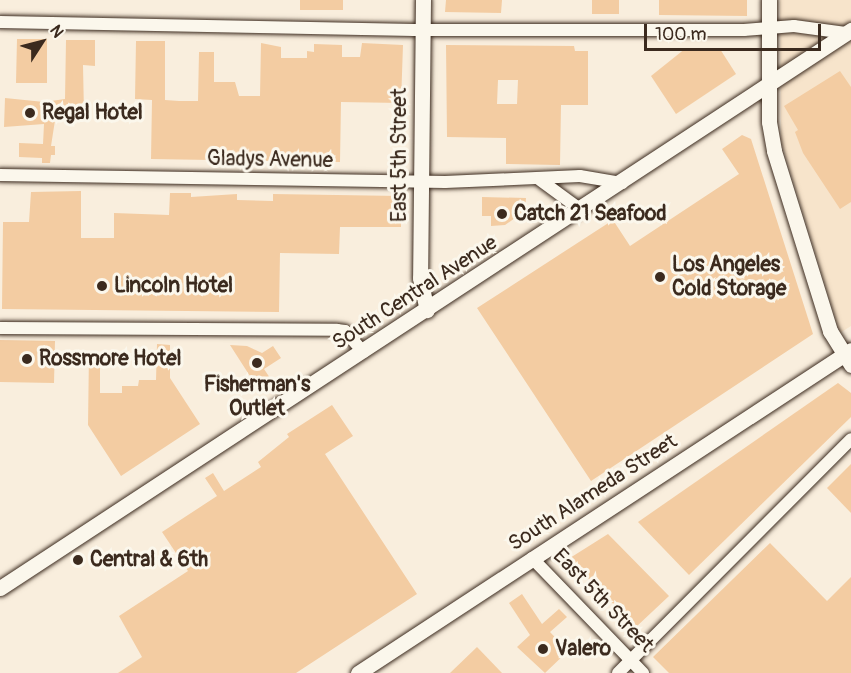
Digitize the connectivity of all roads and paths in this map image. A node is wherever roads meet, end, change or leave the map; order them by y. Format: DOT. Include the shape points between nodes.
graph roads {
  1 [pos="423,0"];
  2 [pos="769,0"];
  3 [pos="0,21"];
  4 [pos="768,28"];
  5 [pos="422,30"];
  6 [pos="848,31"];
  7 [pos="768,84"];
  8 [pos="0,176"];
  9 [pos="540,180"];
  10 [pos="420,181"];
  11 [pos="622,183"];
  12 [pos="581,210"];
  13 [pos="427,310"];
  14 [pos="0,328"];
  15 [pos="363,352"];
  16 [pos="848,356"];
  17 [pos="851,440"];
  18 [pos="532,558"];
  19 [pos="0,588"];
  20 [pos="631,660"];
  21 [pos="358,673"];
  22 [pos="618,673"];
  23 [pos="643,673"];
  1 -- 5 [label="main road, East 5th Street"];
  2 -- 4 [label="main road"];
  3 -- 5 [label="street"];
  4 -- 5 [label="street"];
  4 -- 6 [label="street"];
  4 -- 7 [label="main road"];
  5 -- 10 [label="main road, East 5th Street"];
  6 -- 7 [label="main road, South Central Avenue"];
  7 -- 11 [label="main road, South Central Avenue"];
  7 -- 16 [label="main road" via="774,150 830,331"];
  8 -- 10 [label="street, Gladys Avenue"];
  9 -- 10 [label="street, Gladys Avenue"];
  9 -- 11 [label="street, Gladys Avenue" via="580,176"];
  9 -- 12 [label="street"];
  10 -- 13 [label="main road, East 5th Street" via="420,278"];
  11 -- 12 [label="main road, South Central Avenue"];
  12 -- 13 [label="main road, South Central Avenue"];
  13 -- 15 [label="main road, South Central Avenue"];
  14 -- 15 [label="street" via="337,330 345,332"];
  15 -- 19 [label="main road, South Central Avenue"];
  16 -- 18 [label="main road, South Alameda Street"];
  17 -- 20 [label="street"];
  18 -- 20 [label="street, East 5th Street"];
  18 -- 21 [label="main road, South Alameda Street"];
  20 -- 22 [label="street"];
  20 -- 23 [label="street, East 5th Street"];
}
